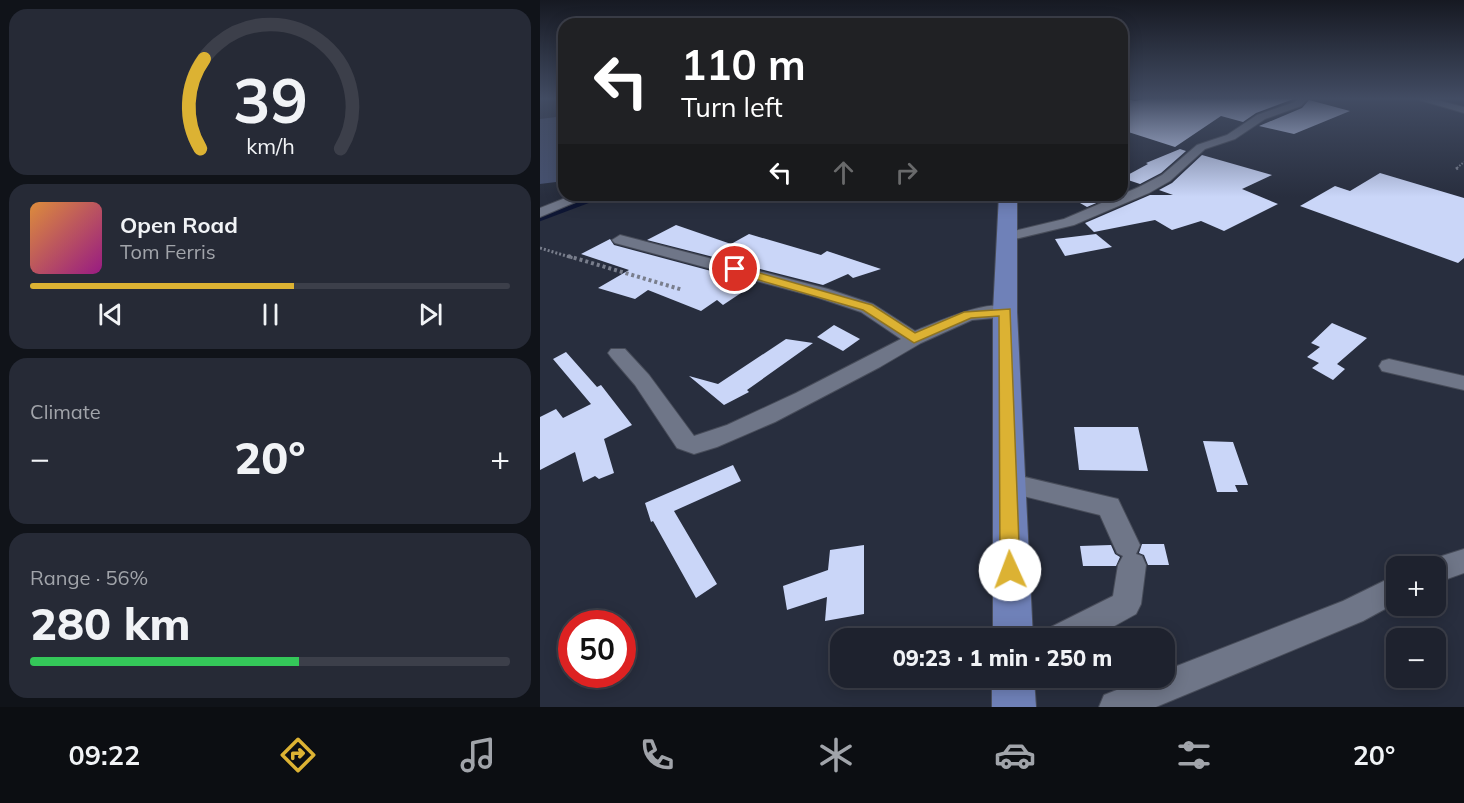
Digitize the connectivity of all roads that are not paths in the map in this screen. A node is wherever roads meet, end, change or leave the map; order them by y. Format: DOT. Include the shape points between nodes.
graph roads {
  1 [pos="1240,131"];
  2 [pos="1128,196"];
  3 [pos="570,201"];
  4 [pos="1008,201"];
  5 [pos="1117,201"];
  6 [pos="540,213"];
  7 [pos="1007,237"];
  8 [pos="620,240"];
  9 [pos="1005,312"];
  10 [pos="916,337"];
  11 [pos="618,353"];
  12 [pos="1389,366"];
  13 [pos="1464,383"];
  14 [pos="1008,483"];
  15 [pos="1464,561"];
  16 [pos="1446,567"];
  17 [pos="1386,593"];
  18 [pos="1013,628"];
  19 [pos="1081,628"];
  20 [pos="1013,688"];
  21 [pos="1014,707"];
  22 [pos="1116,707"];
  1 -- 2 [label="street" via="1201,147 1166,178"];
  3 -- 6 [label="street"];
  4 -- 7 [label="main road"];
  5 -- 7 [label="street" via="1069,222"];
  7 -- 9 [label="main road"];
  8 -- 10 [label="street" via="867,308"];
  9 -- 10 [label="street" via="982,312"];
  9 -- 14 [label="main road"];
  10 -- 11 [label="street" via="884,358 823,388 731,432 694,445 685,442"];
  12 -- 13 [label="street"];
  14 -- 18 [label="main road"];
  14 -- 19 [label="street" via="1108,507 1129,555 1126,604"];
  15 -- 16 [label="street"];
  17 -- 22 [label="street" via="1353,611"];
  20 -- 21 [label="main road"];
}
